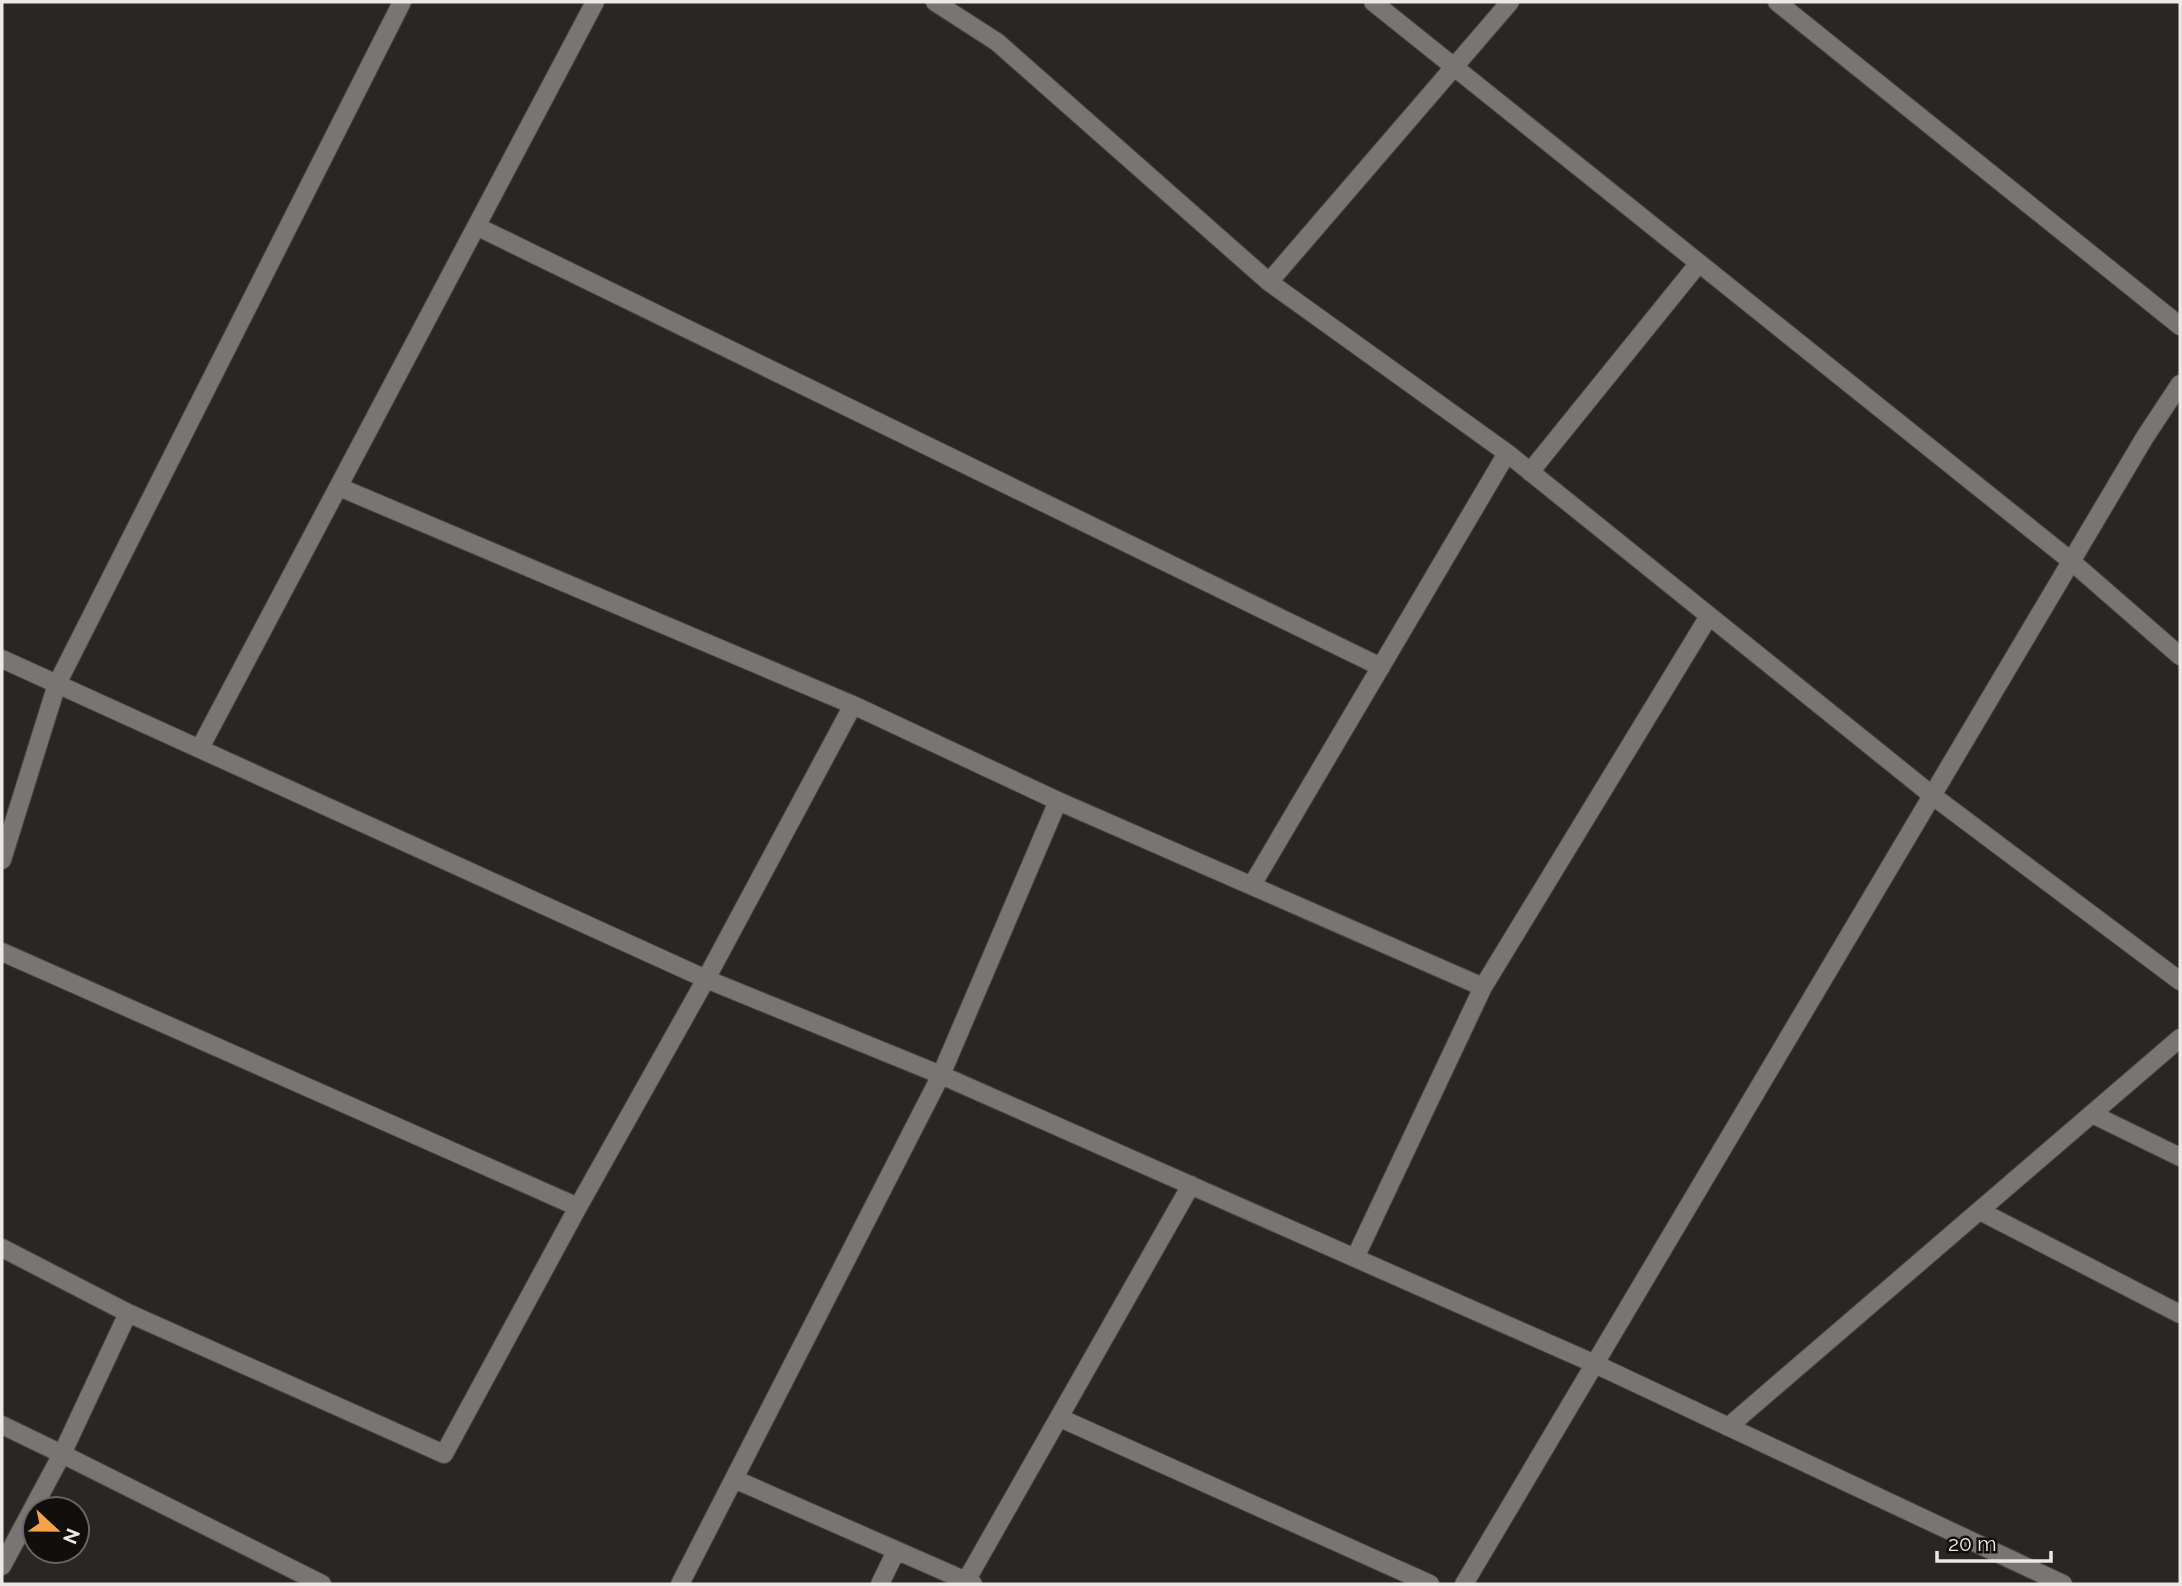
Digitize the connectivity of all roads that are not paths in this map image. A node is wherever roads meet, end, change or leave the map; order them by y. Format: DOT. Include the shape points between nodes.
graph roads {
  1 [pos="402,2"];
  2 [pos="595,2"];
  3 [pos="935,2"];
  4 [pos="1373,2"];
  5 [pos="1510,2"];
  6 [pos="1777,2"];
  7 [pos="1455,67"];
  8 [pos="478,227"];
  9 [pos="1699,263"];
  10 [pos="1269,282"];
  11 [pos="2180,326"];
  12 [pos="2180,384"];
  13 [pos="1507,453"];
  14 [pos="1530,472"];
  15 [pos="338,487"];
  16 [pos="2071,561"];
  17 [pos="1709,616"];
  18 [pos="2180,656"];
  19 [pos="2,659"];
  20 [pos="1381,667"];
  21 [pos="57,684"];
  22 [pos="853,705"];
  23 [pos="200,748"];
  24 [pos="1933,796"];
  25 [pos="1058,801"];
  26 [pos="2,860"];
  27 [pos="1252,885"];
  28 [pos="2,953"];
  29 [pos="706,979"];
  30 [pos="2180,981"];
  31 [pos="1483,987"];
  32 [pos="2180,1038"];
  33 [pos="941,1075"];
  34 [pos="2092,1114"];
  35 [pos="2180,1157"];
  36 [pos="1191,1185"];
  37 [pos="578,1207"];
  38 [pos="1980,1211"];
  39 [pos="2,1248"];
  40 [pos="1354,1258"];
  41 [pos="128,1312"];
  42 [pos="2180,1314"];
  43 [pos="1595,1364"];
  44 [pos="1060,1418"];
  45 [pos="2,1425"];
  46 [pos="1728,1427"];
  47 [pos="62,1454"];
  48 [pos="734,1479"];
  49 [pos="897,1550"];
  50 [pos="2,1566"];
  51 [pos="970,1583"];
  52 [pos="322,1584"];
  53 [pos="680,1584"];
  54 [pos="880,1584"];
  55 [pos="1430,1584"];
  56 [pos="1464,1584"];
  57 [pos="2063,1584"];
  1 -- 21 [label="street"];
  2 -- 8 [label="street"];
  3 -- 10 [label="street" via="997,42"];
  4 -- 7 [label="street"];
  5 -- 7 [label="street"];
  6 -- 11 [label="street"];
  7 -- 9 [label="street"];
  7 -- 10 [label="street"];
  8 -- 15 [label="street"];
  8 -- 20 [label="street"];
  9 -- 14 [label="street"];
  9 -- 16 [label="street"];
  10 -- 13 [label="street"];
  12 -- 16 [label="street"];
  13 -- 14 [label="street"];
  13 -- 20 [label="street"];
  14 -- 17 [label="street"];
  15 -- 22 [label="street"];
  15 -- 23 [label="street"];
  16 -- 18 [label="street"];
  16 -- 24 [label="street"];
  17 -- 24 [label="street"];
  17 -- 31 [label="street"];
  19 -- 21 [label="street"];
  20 -- 27 [label="street"];
  21 -- 23 [label="street"];
  21 -- 26 [label="street"];
  22 -- 25 [label="street"];
  22 -- 29 [label="street"];
  23 -- 29 [label="street"];
  24 -- 30 [label="street"];
  24 -- 43 [label="street"];
  25 -- 27 [label="street"];
  25 -- 33 [label="street"];
  27 -- 31 [label="street"];
  28 -- 37 [label="street"];
  29 -- 33 [label="street"];
  29 -- 37 [label="street"];
  31 -- 40 [label="street"];
  32 -- 34 [label="street"];
  33 -- 36 [label="street"];
  33 -- 48 [label="street"];
  34 -- 35 [label="street"];
  34 -- 38 [label="street"];
  36 -- 40 [label="street"];
  36 -- 44 [label="street"];
  37 -- 41 [label="street" via="444,1454"];
  38 -- 42 [label="street"];
  38 -- 46 [label="street"];
  39 -- 41 [label="street"];
  40 -- 43 [label="street"];
  41 -- 47 [label="street"];
  43 -- 46 [label="street"];
  43 -- 56 [label="street"];
  44 -- 51 [label="street"];
  44 -- 55 [label="street"];
  45 -- 47 [label="street"];
  46 -- 57 [label="street"];
  47 -- 50 [label="street"];
  47 -- 52 [label="street"];
  48 -- 49 [label="street"];
  48 -- 53 [label="street"];
  49 -- 51 [label="street"];
  49 -- 54 [label="street"];
}
